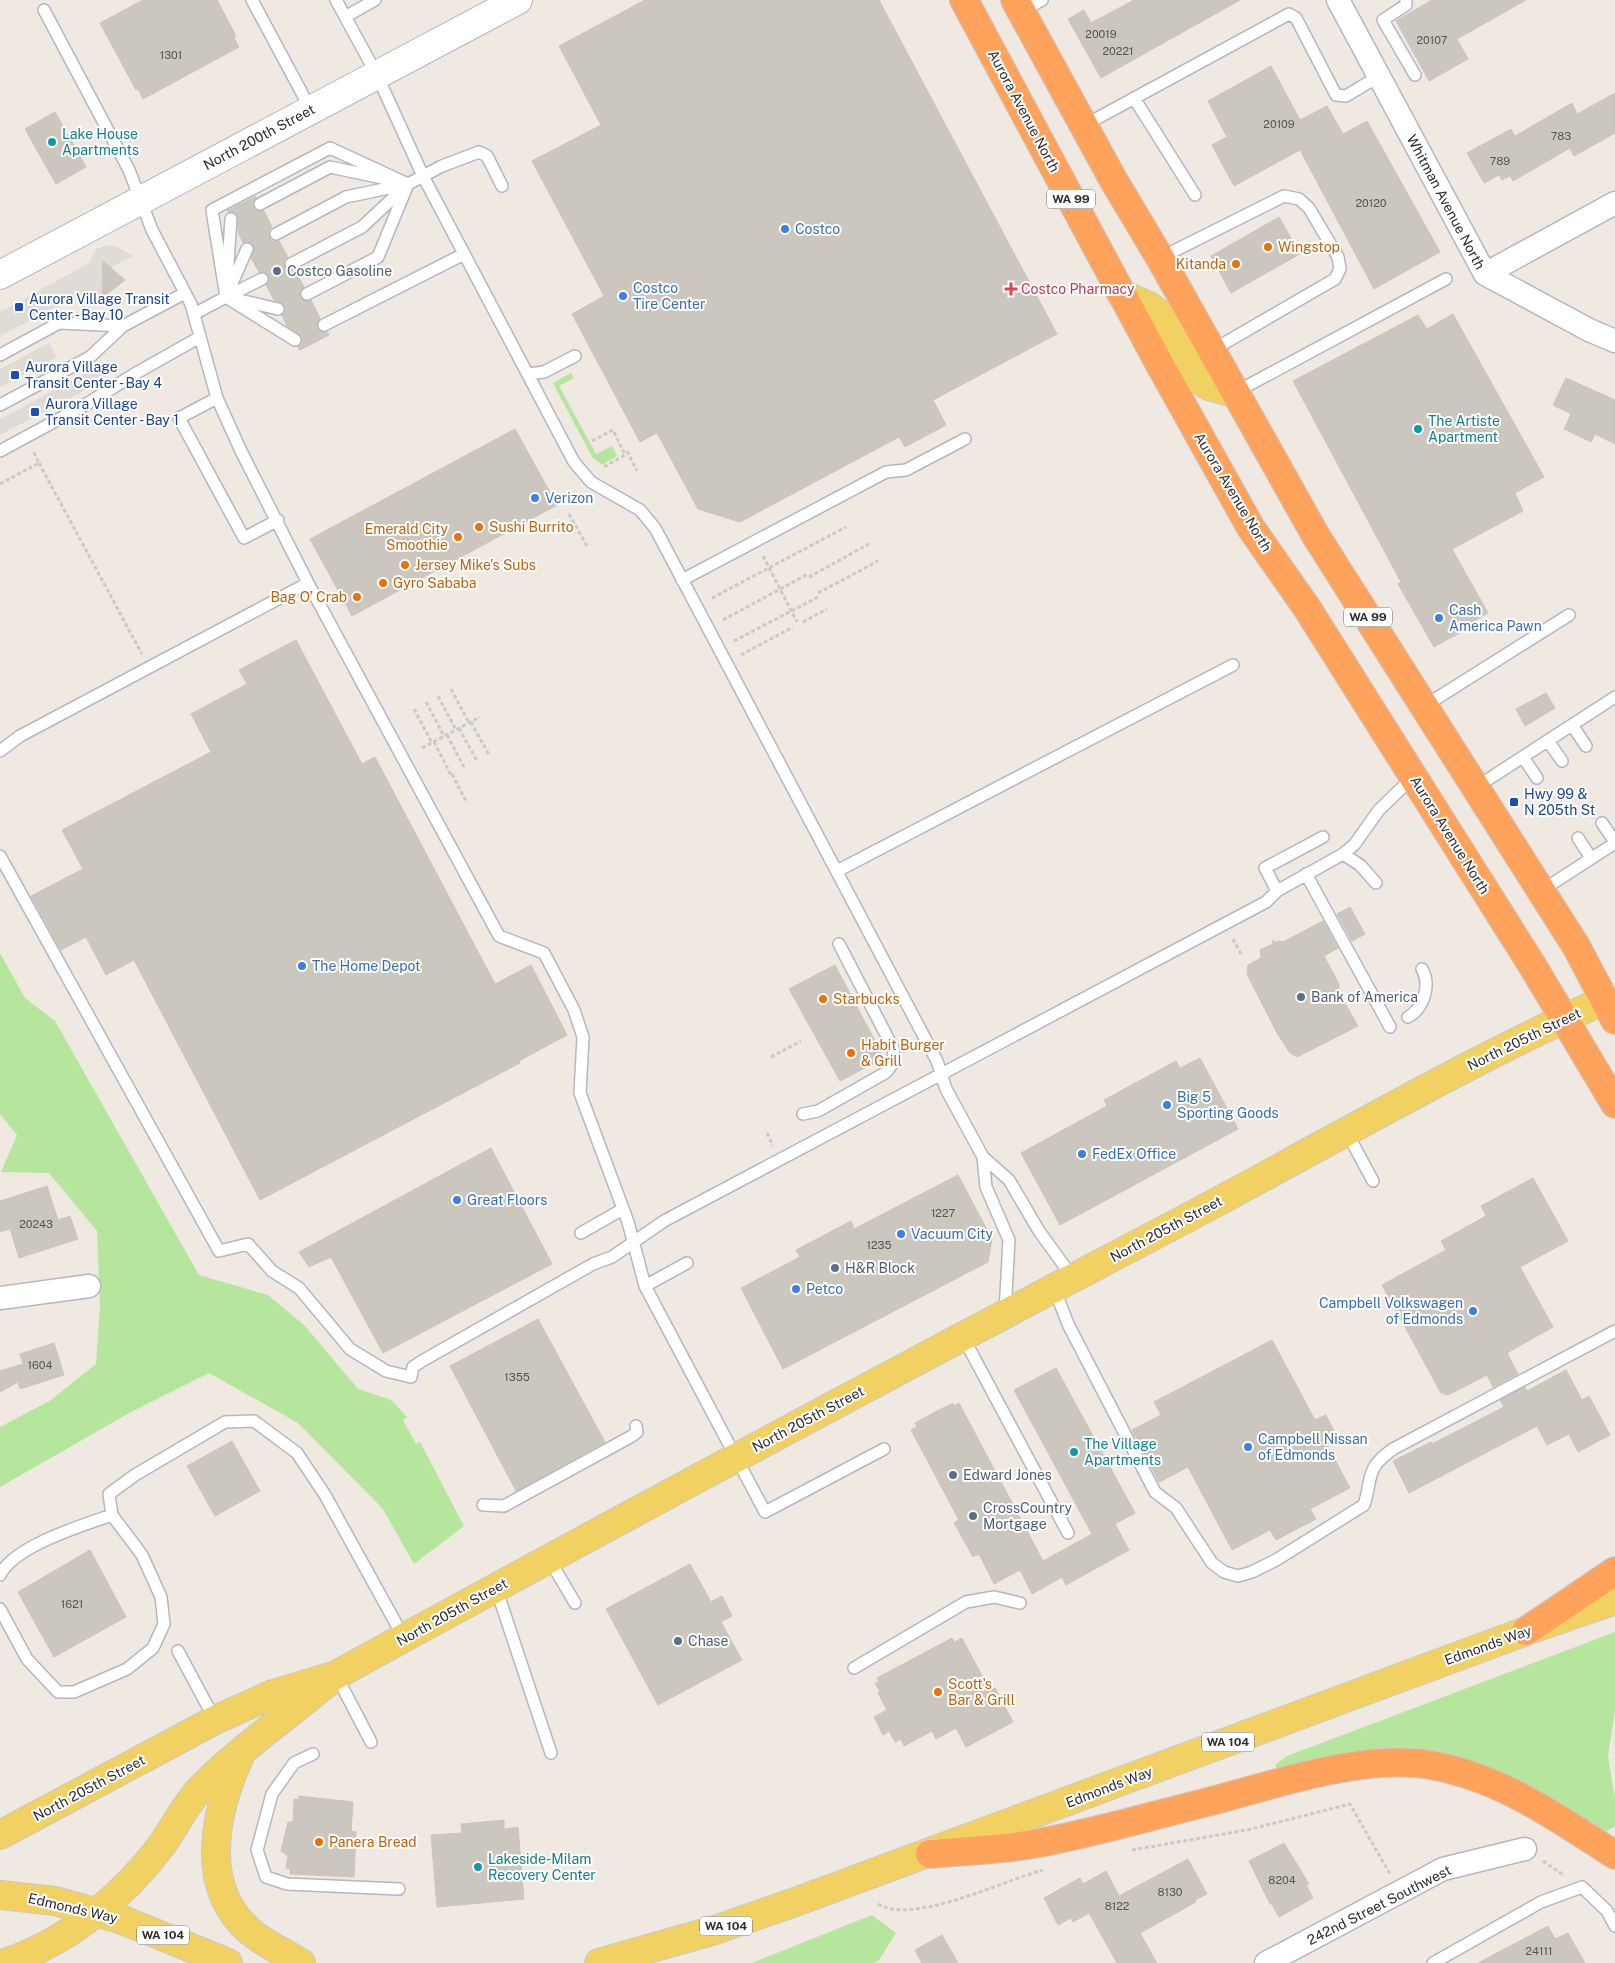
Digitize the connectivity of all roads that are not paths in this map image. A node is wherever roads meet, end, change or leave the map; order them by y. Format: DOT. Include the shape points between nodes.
graph roads {
  1 [pos="252,0"];
  2 [pos="336,0"];
  3 [pos="376,0"];
  4 [pos="964,0"];
  5 [pos="1338,0"];
  6 [pos="1406,0"];
  7 [pos="503,4"];
  8 [pos="1026,4"];
  9 [pos="44,10"];
  10 [pos="345,17"];
  11 [pos="377,75"];
  12 [pos="1414,75"];
  13 [pos="1379,76"];
  14 [pos="1134,98"];
  15 [pos="310,110"];
  16 [pos="1083,126"];
  17 [pos="422,176"];
  18 [pos="408,184"];
  19 [pos="502,186"];
  20 [pos="1195,195"];
  21 [pos="140,200"];
  22 [pos="1615,203"];
  23 [pos="260,204"];
  24 [pos="231,219"];
  25 [pos="276,234"];
  26 [pos="247,249"];
  27 [pos="464,254"];
  28 [pos="1160,258"];
  29 [pos="291,264"];
  30 [pos="1485,274"];
  31 [pos="0,275"];
  32 [pos="262,278"];
  33 [pos="1446,279"];
  34 [pos="185,293"];
  35 [pos="307,294"];
  36 [pos="1122,294"];
  37 [pos="226,297"];
  38 [pos="278,309"];
  39 [pos="194,314"];
  40 [pos="324,325"];
  41 [pos="123,326"];
  42 [pos="200,337"];
  43 [pos="295,340"];
  44 [pos="1615,341"];
  45 [pos="1211,351"];
  46 [pos="0,355"];
  47 [pos="575,356"];
  48 [pos="528,374"];
  49 [pos="1234,393"];
  50 [pos="217,398"];
  51 [pos="0,405"];
  52 [pos="965,439"];
  53 [pos="0,451"];
  54 [pos="278,520"];
  55 [pos="682,580"];
  56 [pos="308,583"];
  57 [pos="1568,615"];
  58 [pos="1233,665"];
  59 [pos="1615,697"];
  60 [pos="1423,707"];
  61 [pos="1572,725"];
  62 [pos="1548,741"];
  63 [pos="1586,746"];
  64 [pos="0,751"];
  65 [pos="1524,757"];
  66 [pos="1562,761"];
  67 [pos="1413,776"];
  68 [pos="1537,778"];
  69 [pos="1475,788"];
  70 [pos="1602,823"];
  71 [pos="1324,837"];
  72 [pos="1578,838"];
  73 [pos="1615,842"];
  74 [pos="1343,854"];
  75 [pos="0,856"];
  76 [pos="1591,858"];
  77 [pos="837,872"];
  78 [pos="1306,874"];
  79 [pos="1376,883"];
  80 [pos="1277,891"];
  81 [pos="1541,891"];
  82 [pos="839,944"];
  83 [pos="1422,970"];
  84 [pos="1612,1005"];
  85 [pos="1408,1017"];
  86 [pos="1563,1019"];
  87 [pos="1390,1027"];
  88 [pos="942,1074"];
  89 [pos="1615,1104"];
  90 [pos="803,1114"];
  91 [pos="1346,1131"];
  92 [pos="983,1157"];
  93 [pos="1373,1181"];
  94 [pos="623,1209"];
  95 [pos="581,1233"];
  96 [pos="633,1242"];
  97 [pos="687,1263"];
  98 [pos="1063,1283"];
  99 [pos="89,1286"];
  100 [pos="645,1286"];
  101 [pos="0,1298"];
  102 [pos="1004,1314"];
  103 [pos="1615,1331"];
  104 [pos="963,1337"];
  105 [pos="636,1426"];
  106 [pos="884,1449"];
  107 [pos="735,1457"];
  108 [pos="484,1505"];
  109 [pos="112,1515"];
  110 [pos="1068,1533"];
  111 [pos="549,1559"];
  112 [pos="1615,1571"];
  113 [pos="0,1575"];
  114 [pos="496,1588"];
  115 [pos="1615,1600"];
  116 [pos="575,1602"];
  117 [pos="1020,1603"];
  118 [pos="0,1609"];
  119 [pos="1526,1631"];
  120 [pos="404,1638"];
  121 [pos="178,1651"];
  122 [pos="854,1668"];
  123 [pos="336,1675"];
  124 [pos="215,1720"];
  125 [pos="371,1742"];
  126 [pos="243,1750"];
  127 [pos="551,1753"];
  128 [pos="313,1754"];
  129 [pos="0,1836"];
  130 [pos="1525,1849"];
  131 [pos="930,1854"];
  132 [pos="1615,1855"];
  133 [pos="400,1889"];
  134 [pos="0,1895"];
  135 [pos="96,1912"];
  136 [pos="1615,1926"];
  137 [pos="5,1963"];
  138 [pos="228,1963"];
  139 [pos="301,1963"];
  140 [pos="599,1963"];
  141 [pos="1266,1963"];
  142 [pos="1433,1963"];
  1 -- 15 [label="lane"];
  2 -- 10 [label="lane"];
  3 -- 10 [label="lane"];
  4 -- 36 [label="highway, Aurora Avenue North / WA 99"];
  5 -- 13 [label="street, Whitman Avenue North"];
  6 -- 12 [label="lane" via="1406,6 1384,20"];
  7 -- 11 [label="street, North 200th Street"];
  8 -- 16 [label="highway, WA 99"];
  9 -- 21 [label="lane" via="129,170"];
  10 -- 11 [label="lane"];
  11 -- 15 [label="street, North 200th Street"];
  11 -- 17 [label="lane"];
  13 -- 14 [label="lane" via="1346,96 1336,95 1296,18 1289,14"];
  13 -- 30 [label="street, Whitman Avenue North"];
  14 -- 16 [label="lane"];
  14 -- 20 [label="lane"];
  15 -- 21 [label="street, North 200th Street"];
  16 -- 28 [label="highway, WA 99"];
  17 -- 18 [label="lane"];
  17 -- 19 [label="lane" via="479,152 486,156"];
  17 -- 27 [label="lane"];
  18 -- 23 [label="lane" via="330,167"];
  18 -- 25 [label="lane" via="346,197"];
  18 -- 29 [label="lane" via="362,227"];
  18 -- 35 [label="lane" via="378,257"];
  18 -- 37 [label="lane" via="330,148 212,210"];
  21 -- 31 [label="street, North 200th Street"];
  21 -- 34 [label="lane"];
  22 -- 30 [label="street"];
  24 -- 37 [label="lane"];
  26 -- 37 [label="lane"];
  27 -- 40 [label="lane"];
  27 -- 48 [label="lane"];
  28 -- 45 [label="highway, WA 99"];
  28 -- 45 [label="lane" via="1284,196 1300,199 1309,208 1338,257 1340,269 1335,278"];
  30 -- 44 [label="street, Whitman Avenue North"];
  32 -- 37 [label="lane"];
  33 -- 49 [label="lane"];
  34 -- 39 [label="lane"];
  34 -- 41 [label="lane"];
  36 -- 49 [label="main road" via="1158,313 1198,379 1209,386"];
  36 -- 67 [label="highway, Aurora Avenue North / WA 99" via="1251,528 1307,608"];
  37 -- 38 [label="lane"];
  37 -- 39 [label="lane"];
  37 -- 43 [label="lane"];
  39 -- 42 [label="lane"];
  41 -- 46 [label="lane" via="59,323"];
  41 -- 51 [label="lane" via="90,356"];
  42 -- 50 [label="lane"];
  42 -- 53 [label="lane"];
  45 -- 49 [label="highway, WA 99"];
  47 -- 48 [label="lane" via="544,372"];
  48 -- 55 [label="lane" via="580,470 595,485 646,516"];
  49 -- 60 [label="highway, WA 99" via="1316,536"];
  50 -- 54 [label="lane"];
  50 -- 54 [label="lane" via="179,418 244,538"];
  52 -- 55 [label="lane" via="906,470 886,472"];
  54 -- 56 [label="lane"];
  55 -- 77 [label="lane"];
  56 -- 64 [label="lane" via="20,736"];
  56 -- 94 [label="lane" via="499,936 544,953 574,1010 583,1037 580,1092"];
  57 -- 60 [label="lane"];
  58 -- 77 [label="lane"];
  59 -- 61 [label="lane"];
  60 -- 69 [label="highway, WA 99"];
  61 -- 62 [label="lane"];
  61 -- 63 [label="lane"];
  62 -- 65 [label="lane"];
  62 -- 66 [label="lane"];
  65 -- 68 [label="lane"];
  65 -- 69 [label="lane"];
  67 -- 74 [label="lane"];
  67 -- 86 [label="highway, Aurora Avenue North / WA 99"];
  69 -- 81 [label="highway, WA 99"];
  70 -- 73 [label="lane"];
  71 -- 80 [label="lane" via="1265,868"];
  72 -- 76 [label="lane"];
  73 -- 76 [label="lane"];
  74 -- 78 [label="lane"];
  74 -- 79 [label="lane" via="1360,864"];
  75 -- 96 [label="lane" via="219,1251 248,1244 272,1271 299,1288 350,1349 386,1371 411,1377 413,1367 422,1361"];
  76 -- 81 [label="lane"];
  77 -- 88 [label="lane"];
  78 -- 80 [label="lane"];
  78 -- 87 [label="lane"];
  80 -- 88 [label="lane" via="1266,902"];
  81 -- 84 [label="highway, WA 99"];
  82 -- 90 [label="lane" via="893,1048 895,1058 885,1073 818,1111"];
  83 -- 85 [label="lane" via="1427,990 1420,1005"];
  84 -- 86 [label="main road, North 205th Street"];
  86 -- 89 [label="highway, WA 99"];
  86 -- 91 [label="main road, North 205th Street"];
  88 -- 92 [label="lane" via="946,1089"];
  88 -- 96 [label="lane" via="664,1221"];
  91 -- 93 [label="lane"];
  91 -- 98 [label="main road, North 205th Street"];
  92 -- 98 [label="lane" via="1009,1180 1039,1230"];
  92 -- 102 [label="lane" via="986,1187 1009,1240"];
  94 -- 95 [label="lane"];
  94 -- 96 [label="lane"];
  96 -- 100 [label="lane"];
  97 -- 100 [label="lane"];
  98 -- 102 [label="main road, North 205th Street"];
  98 -- 103 [label="lane" via="1068,1324 1155,1492 1176,1508 1212,1563 1224,1572 1238,1576 1276,1560 1364,1505 1371,1469 1393,1449"];
  99 -- 101 [label="street"];
  100 -- 107 [label="lane"];
  102 -- 104 [label="main road, North 205th Street"];
  104 -- 107 [label="main road, North 205th Street"];
  104 -- 110 [label="lane"];
  105 -- 108 [label="lane" via="637,1432 632,1436 504,1506"];
  106 -- 107 [label="lane" via="765,1512"];
  107 -- 111 [label="main road, North 205th Street"];
  109 -- 113 [label="lane" via="28,1549"];
  109 -- 118 [label="lane" via="142,1555 161,1597 164,1624 153,1648 127,1669 74,1692 58,1692 27,1659"];
  109 -- 120 [label="lane" via="109,1494 135,1475 225,1422 254,1421 297,1453 326,1495"];
  111 -- 114 [label="main road, North 205th Street"];
  111 -- 116 [label="lane"];
  112 -- 119 [label="highway"];
  114 -- 120 [label="main road, North 205th Street"];
  114 -- 127 [label="lane"];
  115 -- 119 [label="main road, Edmonds Way / WA 104"];
  117 -- 122 [label="lane" via="994,1597 966,1602"];
  119 -- 131 [label="main road, Edmonds Way / WA 104"];
  120 -- 123 [label="main road, North 205th Street"];
  121 -- 124 [label="lane"];
  123 -- 124 [label="main road, North 205th Street" via="273,1694"];
  123 -- 125 [label="lane"];
  123 -- 126 [label="main road"];
  124 -- 129 [label="main road, North 205th Street"];
  126 -- 135 [label="main road" via="200,1788 149,1862 116,1897"];
  126 -- 139 [label="main road" via="219,1813 215,1844 220,1880 236,1916 272,1946"];
  128 -- 133 [label="lane" via="294,1763 272,1794 257,1850 266,1877 287,1884"];
  130 -- 141 [label="street, 242nd Street Southwest" via="1443,1869"];
  131 -- 132 [label="highway" via="1053,1840 1329,1771 1394,1762 1429,1765 1473,1775 1504,1787"];
  131 -- 140 [label="main road, Edmonds Way / WA 104" via="715,1930"];
  134 -- 135 [label="main road, Edmonds Way / WA 104" via="55,1902"];
  135 -- 137 [label="main road" via="34,1952"];
  135 -- 138 [label="main road, Edmonds Way / WA 104" via="140,1925"];
  136 -- 142 [label="lane" via="1607,1911 1582,1887 1541,1902"];
}
